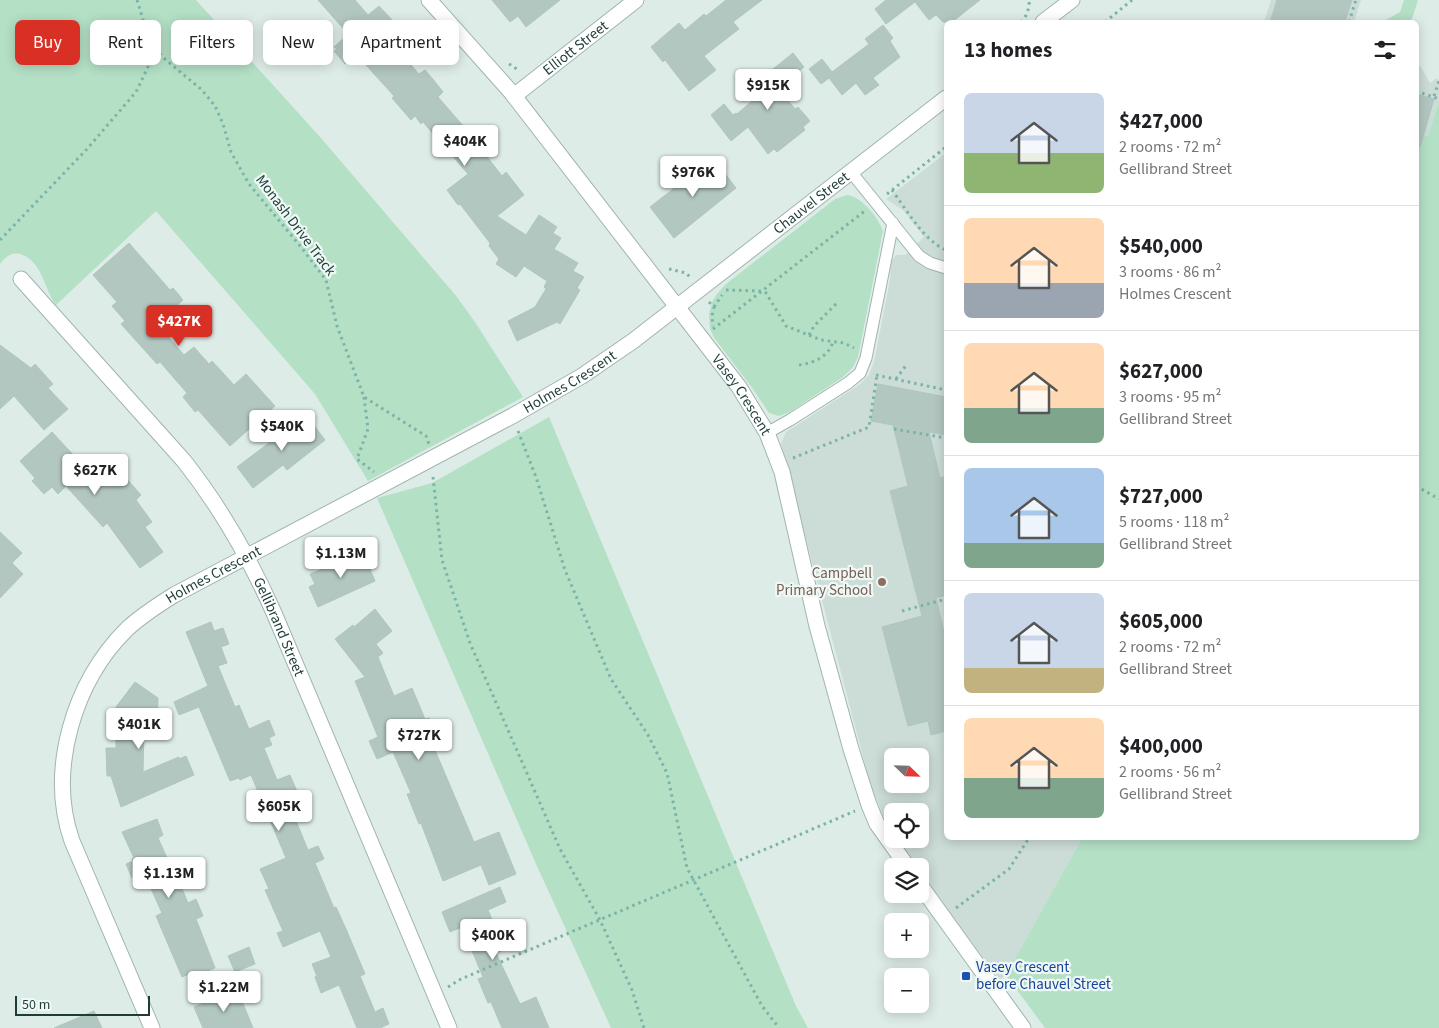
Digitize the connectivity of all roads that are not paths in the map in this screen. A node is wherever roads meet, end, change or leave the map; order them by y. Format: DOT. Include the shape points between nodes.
graph roads {
  1 [pos="429,0"];
  2 [pos="636,0"];
  3 [pos="1072,0"];
  4 [pos="1046,20"];
  5 [pos="514,96"];
  6 [pos="944,100"];
  7 [pos="851,172"];
  8 [pos="893,223"];
  9 [pos="944,268"];
  10 [pos="21,280"];
  11 [pos="677,307"];
  12 [pos="767,433"];
  13 [pos="246,557"];
  14 [pos="901,858"];
  15 [pos="929,898"];
  16 [pos="152,1028"];
  17 [pos="449,1028"];
  18 [pos="1023,1028"];
  1 -- 5 [label="street, Vasey Crescent"];
  2 -- 5 [label="street, Elliott Street"];
  3 -- 4 [label="street"];
  5 -- 11 [label="street, Vasey Crescent"];
  6 -- 7 [label="street, Chauvel Street"];
  7 -- 8 [label="lane"];
  7 -- 11 [label="street, Chauvel Street"];
  8 -- 9 [label="lane" via="924,260"];
  8 -- 12 [label="lane" via="861,370 848,383"];
  10 -- 13 [label="street, Gellibrand Street" via="184,461"];
  11 -- 12 [label="street, Vasey Crescent" via="709,338"];
  11 -- 13 [label="street, Holmes Crescent" via="594,369 514,416"];
  12 -- 14 [label="street, Vasey Crescent" via="782,472 817,626 851,749 877,824"];
  13 -- 16 [label="street, Holmes Crescent" via="174,595 123,633 85,688 67,743 63,786 68,827"];
  13 -- 17 [label="street, Gellibrand Street" via="274,613"];
  15 -- 18 [label="street"];
}
